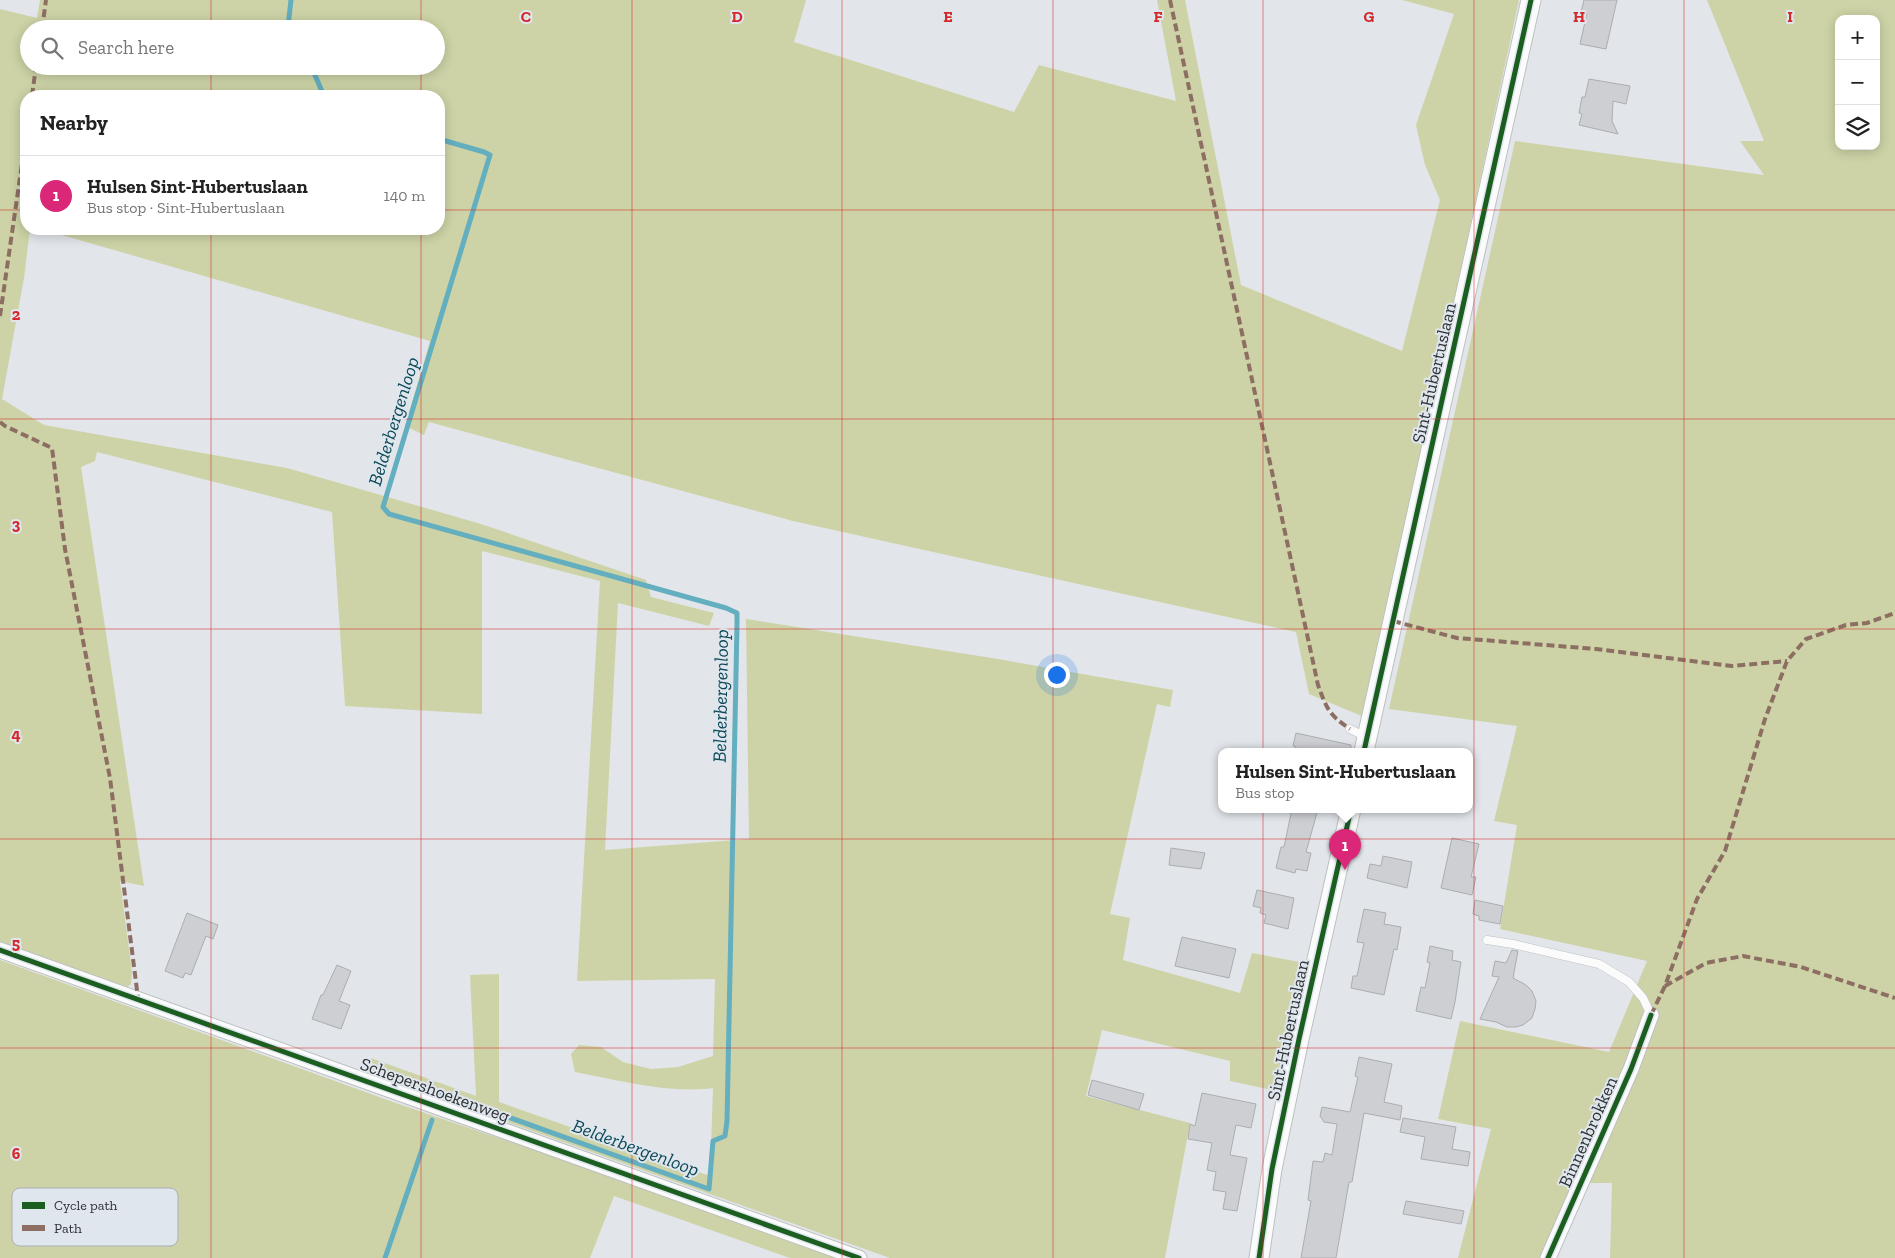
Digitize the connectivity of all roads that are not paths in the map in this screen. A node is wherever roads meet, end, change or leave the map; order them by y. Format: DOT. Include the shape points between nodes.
graph roads {
  1 [pos="1531,0"];
  2 [pos="1350,729"];
  3 [pos="1366,744"];
  4 [pos="1350,813"];
  5 [pos="1487,940"];
  6 [pos="0,950"];
  7 [pos="1651,1015"];
  8 [pos="859,1258"];
  9 [pos="1259,1258"];
  10 [pos="1548,1258"];
  1 -- 3 [label="street, Sint-Hubertuslaan"];
  2 -- 3 [label="lane"];
  4 -- 9 [label="street, Sint-Hubertuslaan" via="1272,1169"];
  5 -- 7 [label="lane" via="1599,964 1629,982 1644,998"];
  6 -- 8 [label="street, Schepershoekenweg"];
  7 -- 10 [label="street, Binnenbrokken" via="1631,1069"];
}
